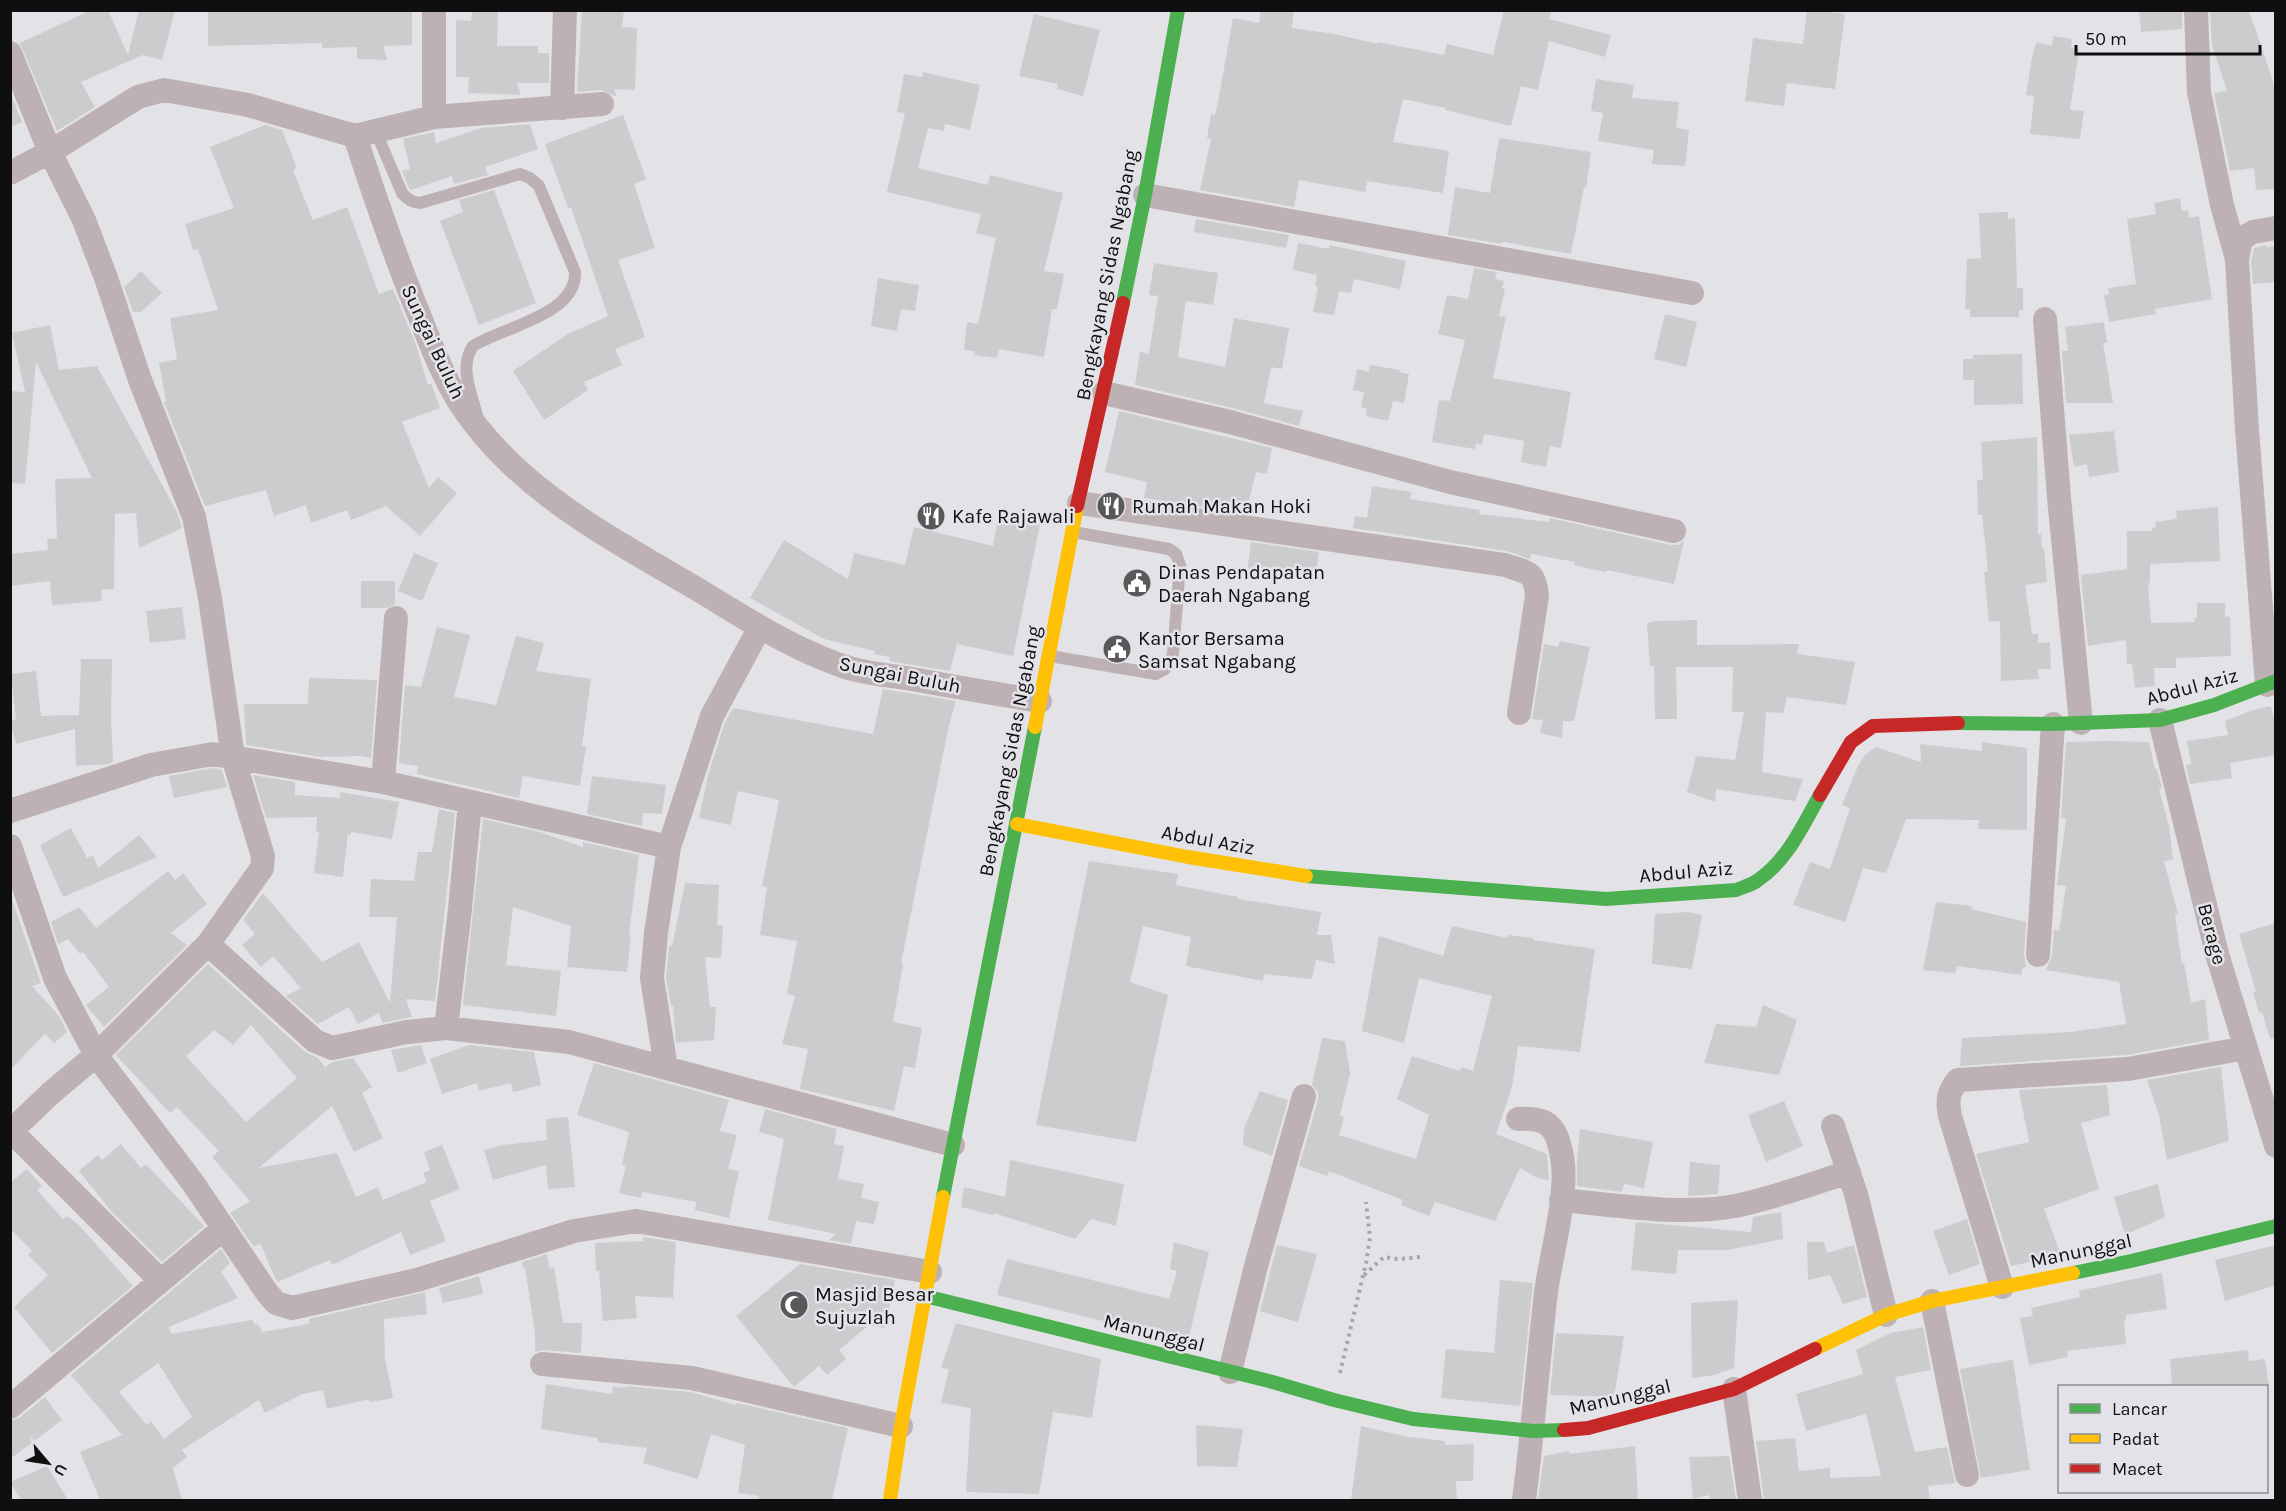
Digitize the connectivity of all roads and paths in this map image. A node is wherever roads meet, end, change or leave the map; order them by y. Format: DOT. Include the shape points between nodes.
graph roads {
  1 [pos="434,10"];
  2 [pos="565,10"];
  3 [pos="1178,10"];
  4 [pos="2196,10"];
  5 [pos="10,53"];
  6 [pos="602,104"];
  7 [pos="562,108"];
  8 [pos="434,117"];
  9 [pos="365,134"];
  10 [pos="50,152"];
  11 [pos="10,173"];
  12 [pos="1145,195"];
  13 [pos="2276,228"];
  14 [pos="2237,260"];
  15 [pos="1692,293"];
  16 [pos="2045,319"];
  17 [pos="1104,393"];
  18 [pos="481,431"];
  19 [pos="1079,503"];
  20 [pos="1674,531"];
  21 [pos="1071,532"];
  22 [pos="396,618"];
  23 [pos="760,627"];
  24 [pos="1048,656"];
  25 [pos="2271,683"];
  26 [pos="1040,701"];
  27 [pos="1519,713"];
  28 [pos="2160,720"];
  29 [pos="2081,723"];
  30 [pos="2053,724"];
  31 [pos="234,757"];
  32 [pos="383,782"];
  33 [pos="470,802"];
  34 [pos="10,811"];
  35 [pos="1017,824"];
  36 [pos="10,846"];
  37 [pos="669,847"];
  38 [pos="208,944"];
  39 [pos="2038,956"];
  40 [pos="446,1028"];
  41 [pos="2246,1048"];
  42 [pos="96,1055"];
  43 [pos="666,1068"];
  44 [pos="1304,1096"];
  45 [pos="1518,1119"];
  46 [pos="1833,1126"];
  47 [pos="11,1131"];
  48 [pos="953,1145"];
  49 [pos="2276,1146"];
  50 [pos="1849,1172"];
  51 [pos="1561,1200"];
  52 [pos="1366,1202"];
  53 [pos="2276,1226"];
  54 [pos="224,1228"];
  55 [pos="1421,1257"];
  56 [pos="930,1272"];
  57 [pos="1364,1275"];
  58 [pos="161,1281"];
  59 [pos="2002,1287"];
  60 [pos="925,1296"];
  61 [pos="1932,1301"];
  62 [pos="1886,1315"];
  63 [pos="542,1364"];
  64 [pos="1230,1372"];
  65 [pos="1734,1389"];
  66 [pos="1334,1400"];
  67 [pos="10,1407"];
  68 [pos="901,1426"];
  69 [pos="1533,1431"];
  70 [pos="1967,1475"];
  71 [pos="890,1500"];
  72 [pos="1524,1500"];
  73 [pos="1750,1500"];
  1 -- 8 [label="street"];
  2 -- 7 [label="street"];
  3 -- 12 [label="main road, Bengkayang Sidas Ngabang"];
  4 -- 14 [label="street" via="2199,92"];
  5 -- 10 [label="street"];
  6 -- 7 [label="street"];
  7 -- 8 [label="street"];
  8 -- 9 [label="street"];
  9 -- 10 [label="street" via="248,105 164,90 138,97"];
  9 -- 18 [label="street, Sungai Buluh" via="388,238 440,368"];
  9 -- 18 [label="lane" via="402,193 414,202 520,174 530,178 539,186 576,272 576,283 556,308 472,346 467,375"];
  10 -- 11 [label="street"];
  10 -- 31 [label="street" via="84,220 140,380 194,517"];
  12 -- 15 [label="street"];
  12 -- 17 [label="main road, Bengkayang Sidas Ngabang"];
  13 -- 14 [label="street" via="2246,236 2239,245"];
  14 -- 25 [label="street" via="2247,429"];
  16 -- 29 [label="street"];
  17 -- 19 [label="main road, Bengkayang Sidas Ngabang"];
  17 -- 20 [label="street" via="1230,422 1450,482"];
  18 -- 23 [label="street, Sungai Buluh" via="511,465 566,508"];
  19 -- 21 [label="main road, Bengkayang Sidas Ngabang"];
  19 -- 27 [label="street" via="1505,565 1531,575 1537,596"];
  21 -- 24 [label="main road, Bengkayang Sidas Ngabang"];
  21 -- 24 [label="lane" via="1170,549 1176,554 1180,565 1173,654 1165,669 1156,674"];
  22 -- 32 [label="street"];
  23 -- 26 [label="street, Sungai Buluh" via="852,669"];
  23 -- 37 [label="street" via="712,716"];
  24 -- 26 [label="main road, Bengkayang Sidas Ngabang"];
  25 -- 28 [label="main road, Abdul Aziz"];
  26 -- 35 [label="main road, Bengkayang Sidas Ngabang"];
  28 -- 29 [label="main road, Abdul Aziz"];
  28 -- 41 [label="street, Berage" via="2217,954"];
  29 -- 30 [label="main road, Abdul Aziz"];
  30 -- 35 [label="main road, Abdul Aziz" via="1873,726 1851,742 1797,837 1777,863 1756,882 1736,890 1606,898 1324,879"];
  30 -- 39 [label="street"];
  31 -- 32 [label="street"];
  31 -- 34 [label="street" via="213,754 151,765"];
  31 -- 38 [label="street" via="263,856 261,868"];
  32 -- 33 [label="street"];
  33 -- 37 [label="street"];
  33 -- 40 [label="street"];
  35 -- 48 [label="main road, Bengkayang Sidas Ngabang"];
  36 -- 42 [label="street" via="55,978"];
  37 -- 43 [label="street" via="652,978"];
  38 -- 40 [label="street" via="325,1047"];
  38 -- 42 [label="street"];
  40 -- 43 [label="street" via="569,1042"];
  41 -- 49 [label="street, Berage"];
  41 -- 59 [label="street" via="2128,1069 1958,1080 1950,1090 1950,1116"];
  42 -- 47 [label="street"];
  42 -- 54 [label="street"];
  43 -- 48 [label="street"];
  44 -- 64 [label="street"];
  45 -- 51 [label="street" via="1545,1121 1552,1128 1563,1158"];
  46 -- 50 [label="street"];
  47 -- 58 [label="street"];
  48 -- 56 [label="main road, Bengkayang Sidas Ngabang"];
  50 -- 51 [label="street" via="1771,1197 1717,1208"];
  50 -- 62 [label="street"];
  51 -- 69 [label="street" via="1546,1293"];
  52 -- 57 [label="path" via="1370,1238"];
  53 -- 59 [label="main road, Manunggal"];
  54 -- 56 [label="street" via="268,1294 276,1303 292,1308 417,1280 574,1231 636,1221"];
  54 -- 58 [label="street"];
  55 -- 57 [label="path" via="1384,1257"];
  56 -- 60 [label="main road, Bengkayang Sidas Ngabang"];
  57 -- 66 [label="path"];
  58 -- 67 [label="street"];
  59 -- 61 [label="main road, Manunggal"];
  60 -- 64 [label="main road, Manunggal"];
  60 -- 68 [label="main road, Bengkayang Sidas Ngabang"];
  61 -- 62 [label="main road, Manunggal"];
  61 -- 70 [label="street"];
  62 -- 65 [label="main road, Manunggal"];
  63 -- 68 [label="street" via="692,1378"];
  64 -- 66 [label="main road, Manunggal"];
  65 -- 69 [label="main road, Manunggal" via="1588,1428"];
  65 -- 73 [label="street"];
  66 -- 69 [label="main road, Manunggal" via="1413,1419"];
  68 -- 71 [label="main road, Bengkayang Sidas Ngabang"];
  69 -- 72 [label="street"];
}
